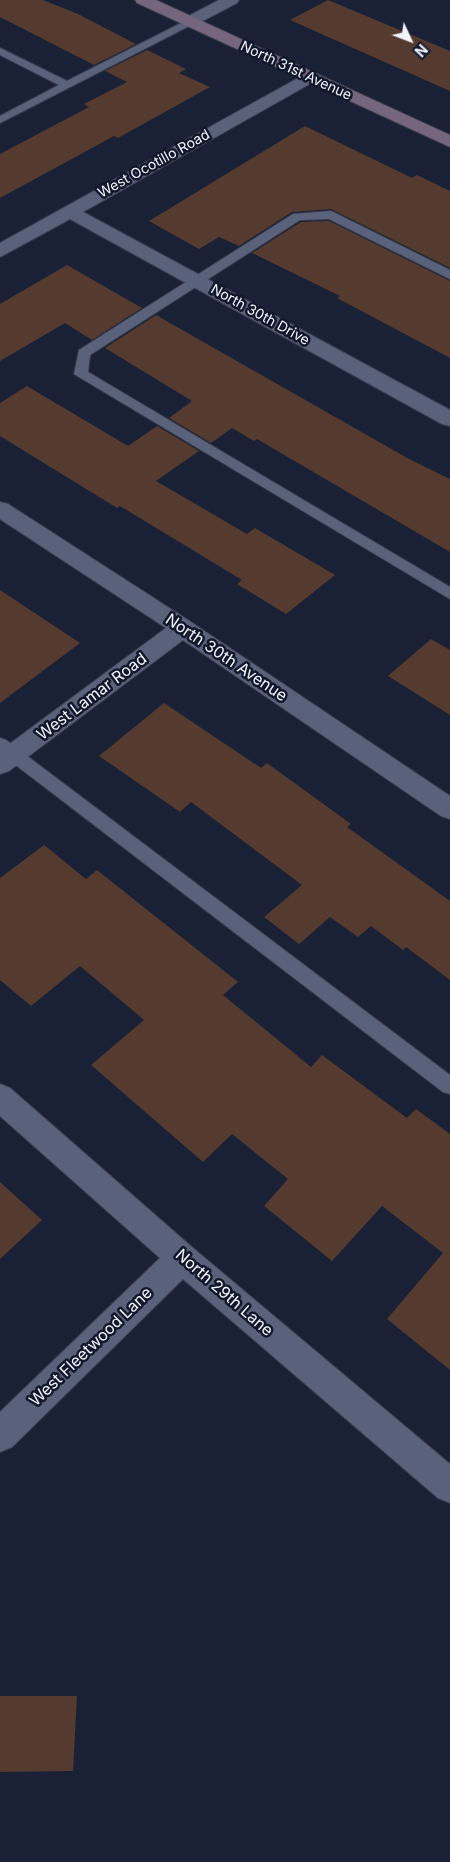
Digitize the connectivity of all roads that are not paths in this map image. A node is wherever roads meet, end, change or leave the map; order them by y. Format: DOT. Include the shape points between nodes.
graph roads {
  1 [pos="143,0"];
  2 [pos="232,0"];
  3 [pos="189,22"];
  4 [pos="0,51"];
  5 [pos="309,77"];
  6 [pos="67,85"];
  7 [pos="0,120"];
  8 [pos="450,142"];
  9 [pos="70,212"];
  10 [pos="0,251"];
  11 [pos="450,274"];
  12 [pos="197,281"];
  13 [pos="450,419"];
  14 [pos="0,509"];
  15 [pos="450,594"];
  16 [pos="183,628"];
  17 [pos="5,754"];
  18 [pos="450,809"];
  19 [pos="450,1086"];
  20 [pos="0,1097"];
  21 [pos="182,1258"];
  22 [pos="0,1435"];
  23 [pos="450,1486"];
  1 -- 3 [label="street, North 31st Avenue"];
  2 -- 3 [label="street"];
  3 -- 5 [label="street, North 31st Avenue"];
  3 -- 6 [label="lane"];
  4 -- 6 [label="lane"];
  5 -- 8 [label="street, North 31st Avenue"];
  5 -- 9 [label="street, West Ocotillo Road"];
  6 -- 7 [label="lane"];
  9 -- 10 [label="street, West Ocotillo Road"];
  9 -- 12 [label="street, North 30th Drive"];
  11 -- 12 [label="lane" via="332,216 298,217"];
  12 -- 13 [label="street, North 30th Drive"];
  12 -- 15 [label="lane" via="84,353 81,374"];
  14 -- 16 [label="street, North 30th Avenue"];
  16 -- 17 [label="street, West Lamar Road"];
  16 -- 18 [label="street, North 30th Avenue"];
  17 -- 19 [label="lane"];
  20 -- 21 [label="street, North 29th Lane"];
  21 -- 22 [label="street, West Fleetwood Lane"];
  21 -- 23 [label="street, North 29th Lane"];
}
